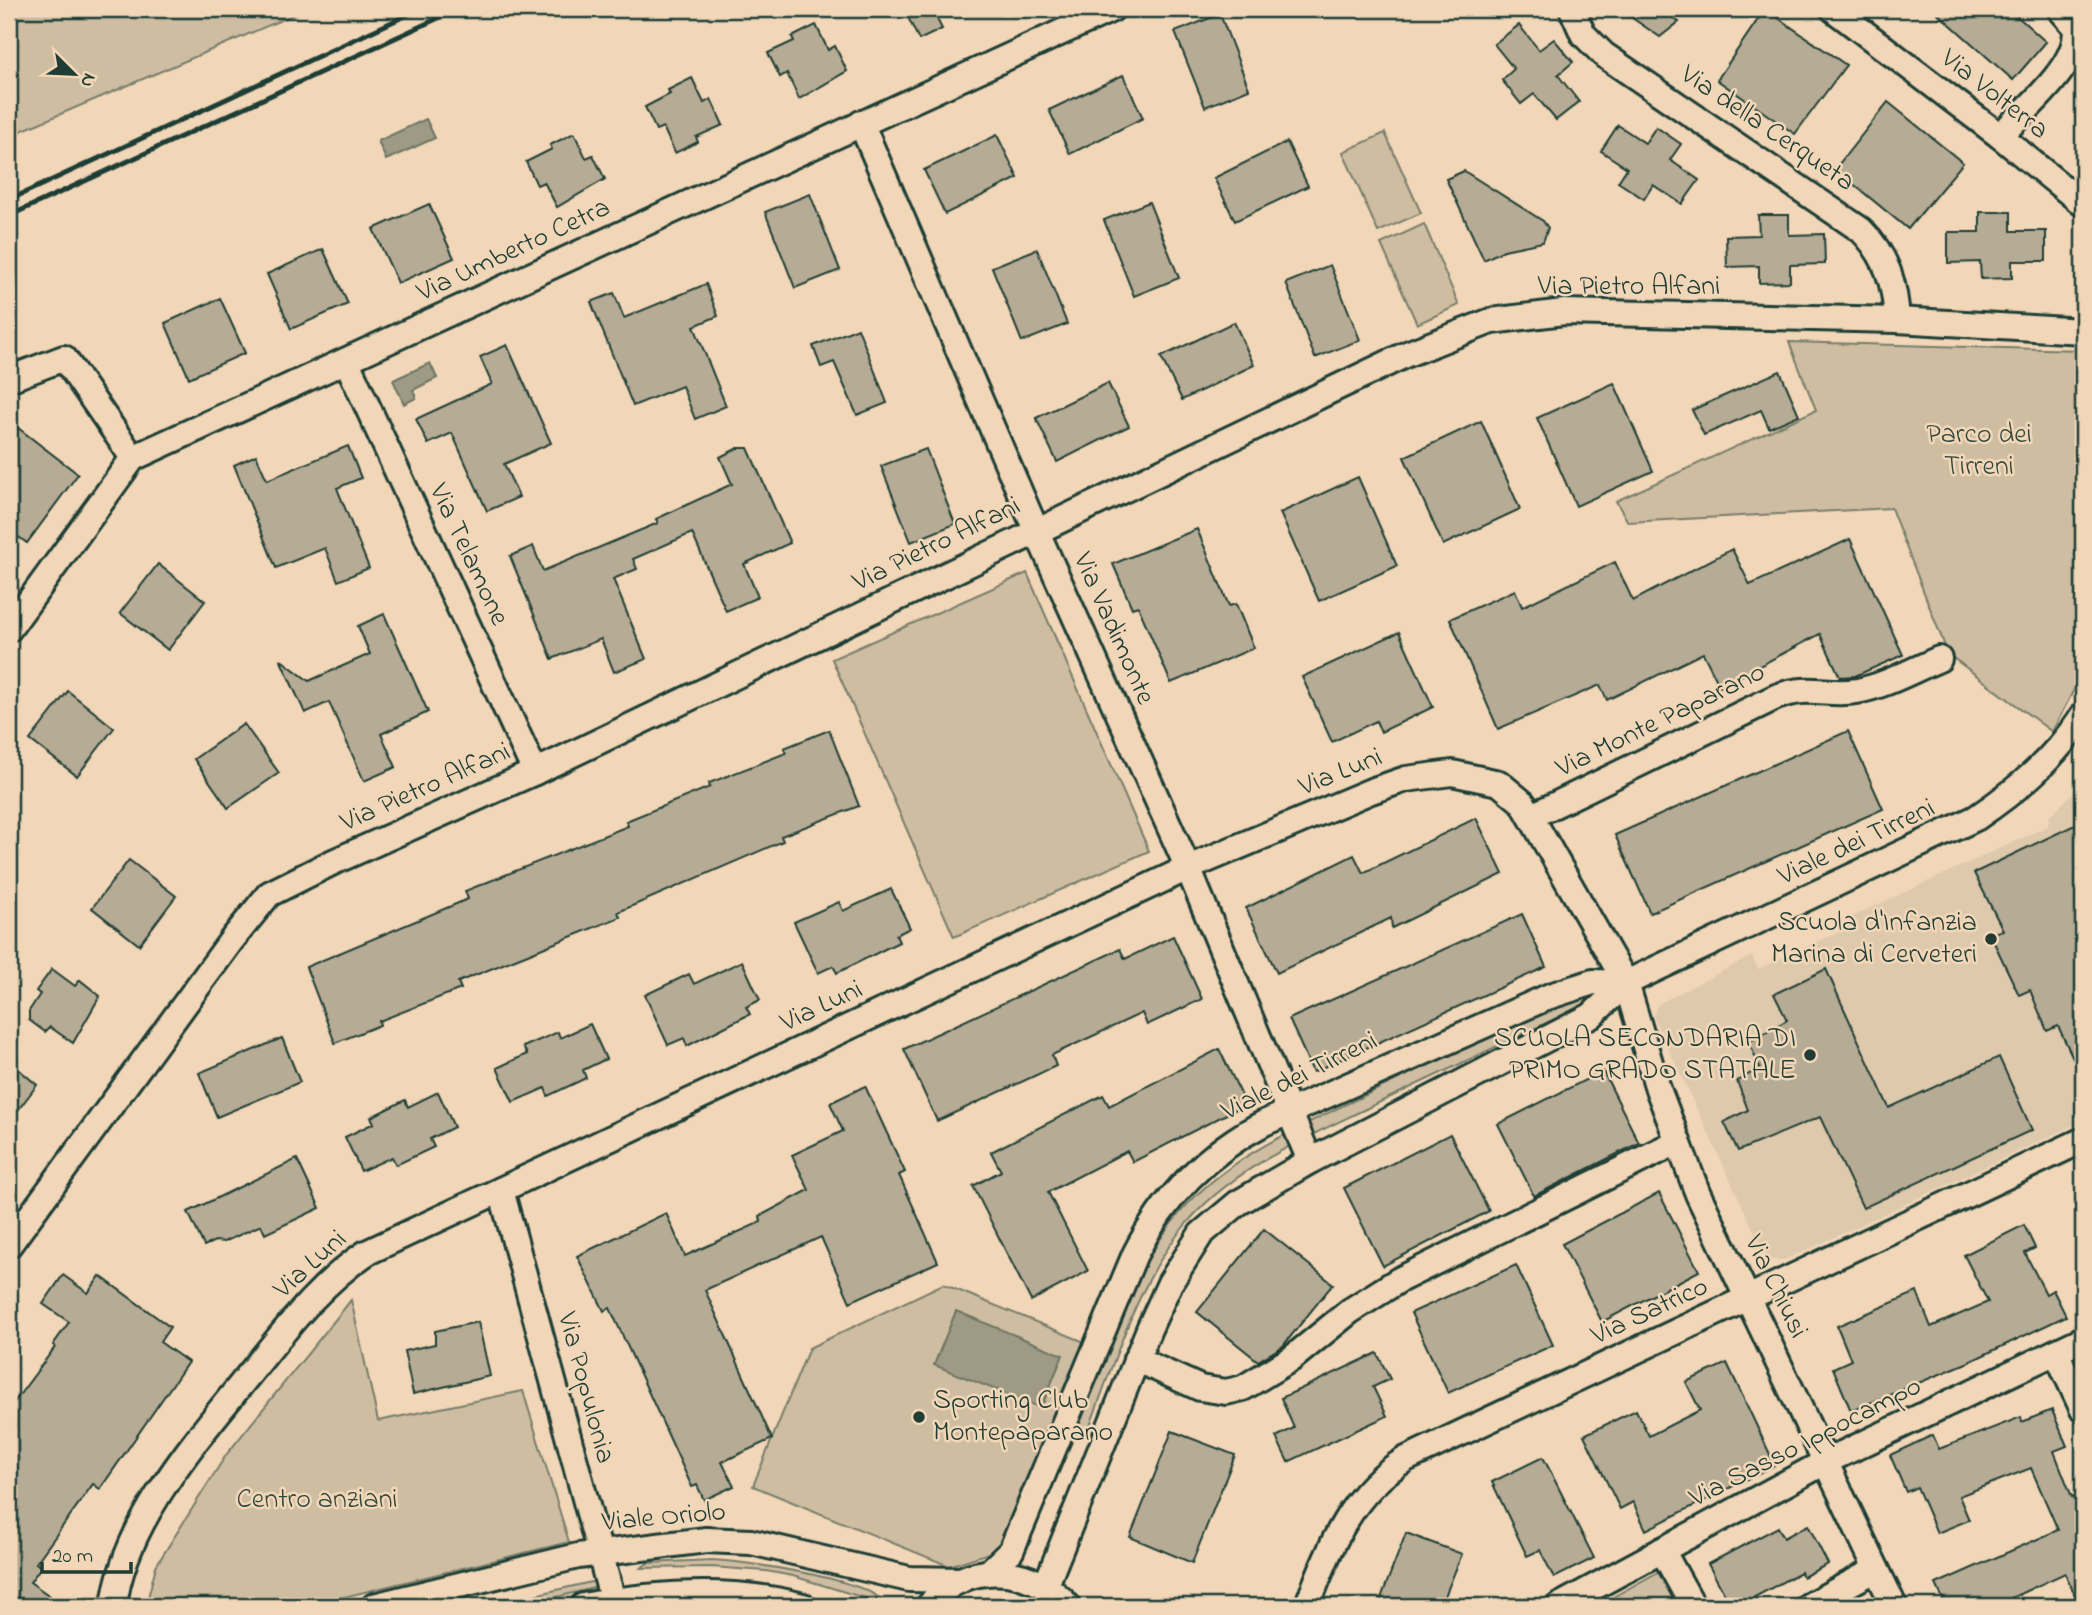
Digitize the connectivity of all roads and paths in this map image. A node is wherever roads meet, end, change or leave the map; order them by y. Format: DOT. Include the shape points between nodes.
graph roads {
  1 [pos="1112,9"];
  2 [pos="1572,9"];
  3 [pos="1833,9"];
  4 [pos="2060,9"];
  5 [pos="861,123"];
  6 [pos="2000,136"];
  7 [pos="2083,204"];
  8 [pos="1896,320"];
  9 [pos="2083,331"];
  10 [pos="347,362"];
  11 [pos="9,379"];
  12 [pos="133,458"];
  13 [pos="1036,530"];
  14 [pos="9,629"];
  15 [pos="1939,659"];
  16 [pos="2083,715"];
  17 [pos="535,772"];
  18 [pos="1532,816"];
  19 [pos="1188,868"];
  20 [pos="1626,983"];
  21 [pos="1287,1112"];
  22 [pos="2083,1140"];
  23 [pos="1677,1142"];
  24 [pos="1310,1161"];
  25 [pos="501,1190"];
  26 [pos="9,1245"];
  27 [pos="1746,1300"];
  28 [pos="2083,1339"];
  29 [pos="2056,1352"];
  30 [pos="1136,1359"];
  31 [pos="2083,1410"];
  32 [pos="1827,1461"];
  33 [pos="1662,1550"];
  34 [pos="599,1552"];
  35 [pos="1875,1570"];
  36 [pos="989,1572"];
  37 [pos="961,1580"];
  38 [pos="1046,1585"];
  39 [pos="613,1601"];
  40 [pos="114,1606"];
  41 [pos="374,1606"];
  42 [pos="583,1606"];
  43 [pos="803,1606"];
  44 [pos="929,1606"];
  45 [pos="1068,1606"];
  46 [pos="1307,1606"];
  47 [pos="1559,1606"];
  48 [pos="1693,1606"];
  49 [pos="1808,1606"];
  50 [pos="1894,1606"];
  1 -- 5 [label="street, Via Umberto Cetra"];
  2 -- 8 [label="street, Via della Cerqueta" via="1583,34 1604,55 1861,230 1890,272"];
  3 -- 6 [label="street, Via Volterra"];
  4 -- 6 [label="street" via="2075,26 2073,52"];
  5 -- 10 [label="street, Via Umberto Cetra"];
  5 -- 13 [label="street, Via Vadimonte"];
  6 -- 7 [label="street, Via Volterra"];
  8 -- 9 [label="street, Via Pietro Alfani"];
  8 -- 13 [label="street, Via Pietro Alfani" via="1564,312 1491,321 1407,354"];
  10 -- 12 [label="street, Via Umberto Cetra"];
  10 -- 17 [label="street, Via Telamone"];
  11 -- 12 [label="street" via="64,358"];
  12 -- 14 [label="street, Via Umberto Cetra"];
  13 -- 17 [label="street, Via Pietro Alfani"];
  13 -- 19 [label="street, Via Vadimonte"];
  15 -- 18 [label="street, Via Monte Paparano" via="1868,688 1839,692 1804,689 1776,697"];
  16 -- 20 [label="street, Viale dei Tirreni" via="2043,768 1976,818"];
  17 -- 26 [label="street, Via Pietro Alfani" via="269,894"];
  18 -- 19 [label="street, Via Luni" via="1499,783 1468,775 1422,776 1371,791"];
  18 -- 20 [label="street, Via Luni"];
  19 -- 21 [label="street, Via Vadimonte"];
  19 -- 25 [label="street, Via Luni"];
  20 -- 21 [label="street, Viale dei Tirreni" via="1593,982 1564,990"];
  20 -- 23 [label="street, Via Chiusi"];
  20 -- 24 [label="street, Viale dei Tirreni" via="1591,1016"];
  21 -- 24 [label="street, Via Vadimonte"];
  21 -- 36 [label="street, Viale dei Tirreni" via="1213,1155 1150,1227 1126,1272 1011,1551"];
  22 -- 27 [label="street, Via Satrico"];
  23 -- 27 [label="street, Via Chiusi"];
  23 -- 30 [label="street" via="1399,1280 1243,1388 1226,1392 1200,1388"];
  24 -- 30 [label="street, Viale dei Tirreni" via="1238,1203 1201,1234 1170,1283"];
  25 -- 34 [label="street, Via Populonia"];
  25 -- 40 [label="street, Via Luni" via="381,1245 352,1262 315,1295 173,1476 132,1545"];
  27 -- 32 [label="street, Via Chiusi"];
  27 -- 46 [label="street, Via Satrico" via="1385,1472 1356,1502 1339,1529"];
  28 -- 29 [label="street, Via Sasso Ippocampo"];
  29 -- 31 [label="street"];
  29 -- 32 [label="street, Via Sasso Ippocampo"];
  30 -- 38 [label="street, Viale dei Tirreni"];
  32 -- 33 [label="street, Via Sasso Ippocampo"];
  32 -- 35 [label="street, Via Chiusi"];
  33 -- 47 [label="street, Via Sasso Ippocampo"];
  33 -- 48 [label="street"];
  34 -- 37 [label="street, Viale Oriolo" via="730,1540 902,1578"];
  34 -- 39 [label="street, Via Populonia"];
  34 -- 41 [label="street, Viale Oriolo"];
  35 -- 49 [label="street"];
  35 -- 50 [label="street, Via Chiusi"];
  36 -- 37 [label="street"];
  36 -- 38 [label="street" via="1019,1573"];
  37 -- 44 [label="street"];
  38 -- 45 [label="street"];
  39 -- 42 [label="street"];
  39 -- 43 [label="street" via="707,1595"];
}
